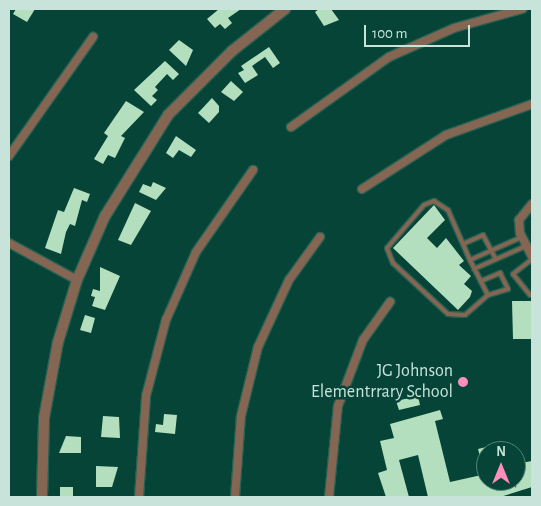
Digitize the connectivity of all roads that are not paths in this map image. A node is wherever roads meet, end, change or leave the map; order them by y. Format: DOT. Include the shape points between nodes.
graph roads {
  1 [pos="285,9"];
  2 [pos="522,9"];
  3 [pos="93,37"];
  4 [pos="532,104"];
  5 [pos="291,127"];
  6 [pos="9,156"];
  7 [pos="253,170"];
  8 [pos="362,189"];
  9 [pos="530,205"];
  10 [pos="320,237"];
  11 [pos="522,237"];
  12 [pos="9,243"];
  13 [pos="463,244"];
  14 [pos="526,246"];
  15 [pos="491,250"];
  16 [pos="532,258"];
  17 [pos="496,259"];
  18 [pos="470,260"];
  19 [pos="474,269"];
  20 [pos="77,280"];
  21 [pos="481,281"];
  22 [pos="488,295"];
  23 [pos="530,295"];
  24 [pos="390,302"];
  25 [pos="42,497"];
  26 [pos="140,497"];
  27 [pos="235,497"];
  28 [pos="329,497"];
  1 -- 20 [label="street" via="232,51 168,115 105,216"];
  2 -- 5 [label="street" via="454,28 389,57"];
  3 -- 6 [label="street"];
  4 -- 8 [label="street" via="446,135"];
  7 -- 26 [label="street" via="196,252 166,320 146,396"];
  9 -- 11 [label="street" via="519,220"];
  10 -- 27 [label="street" via="290,280 258,347 241,416"];
  11 -- 14 [label="street"];
  11 -- 15 [label="lane"];
  12 -- 20 [label="street"];
  13 -- 15 [label="lane" via="483,235"];
  13 -- 18 [label="lane"];
  13 -- 22 [label="lane" via="448,210 434,202 424,205 388,248 388,257 448,314 465,315"];
  14 -- 16 [label="street"];
  14 -- 17 [label="lane"];
  15 -- 17 [label="lane"];
  15 -- 18 [label="lane"];
  16 -- 23 [label="lane" via="514,274 514,280"];
  17 -- 19 [label="lane"];
  18 -- 19 [label="lane"];
  19 -- 21 [label="lane"];
  20 -- 25 [label="street" via="58,342 46,410"];
  21 -- 22 [label="lane"];
  21 -- 22 [label="lane" via="500,273 508,288"];
  24 -- 28 [label="street" via="363,340 338,406"];
}
